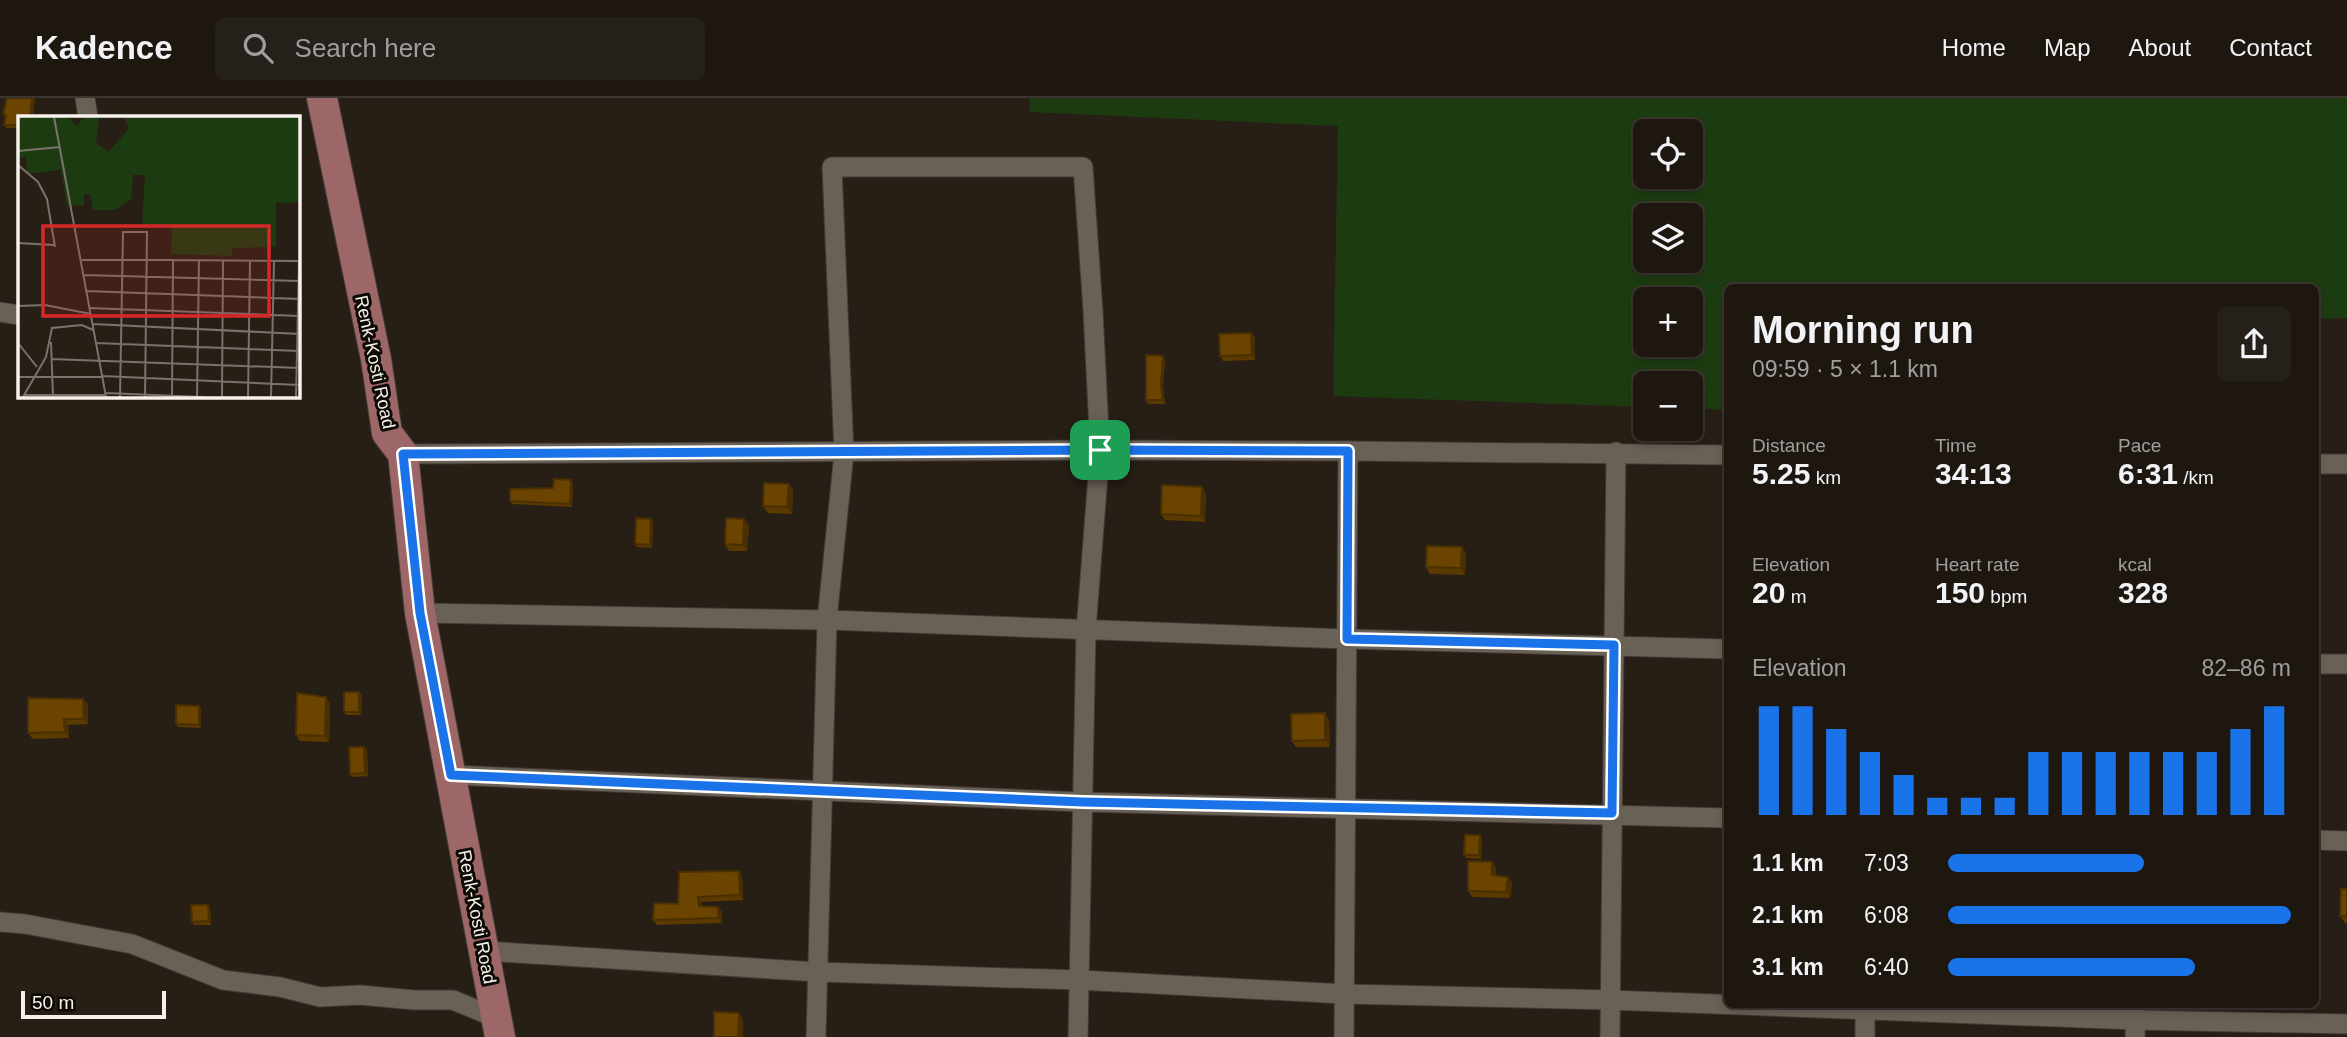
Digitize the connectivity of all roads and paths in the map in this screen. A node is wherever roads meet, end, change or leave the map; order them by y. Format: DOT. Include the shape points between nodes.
graph roads {
  1 [pos="85,98"];
  2 [pos="322,98"];
  3 [pos="88,116"];
  4 [pos="0,312"];
  5 [pos="18,315"];
  6 [pos="1100,450"];
  7 [pos="1348,451"];
  8 [pos="1616,452"];
  9 [pos="844,453"];
  10 [pos="403,454"];
  11 [pos="1724,455"];
  12 [pos="2319,464"];
  13 [pos="2347,464"];
  14 [pos="420,613"];
  15 [pos="827,620"];
  16 [pos="1086,630"];
  17 [pos="1347,639"];
  18 [pos="1614,645"];
  19 [pos="1724,649"];
  20 [pos="2319,664"];
  21 [pos="2347,664"];
  22 [pos="451,775"];
  23 [pos="823,790"];
  24 [pos="1083,802"];
  25 [pos="1346,808"];
  26 [pos="1612,813"];
  27 [pos="1724,818"];
  28 [pos="2319,840"];
  29 [pos="2347,841"];
  30 [pos="0,922"];
  31 [pos="484,951"];
  32 [pos="818,972"];
  33 [pos="1079,980"];
  34 [pos="1345,994"];
  35 [pos="1610,1000"];
  36 [pos="1724,1003"];
  37 [pos="1865,1008"];
  38 [pos="1884,1008"];
  39 [pos="2135,1021"];
  40 [pos="2347,1024"];
  41 [pos="498,1028"];
  42 [pos="816,1037"];
  43 [pos="1079,1037"];
  44 [pos="1344,1037"];
  45 [pos="1609,1037"];
  46 [pos="1865,1037"];
  1 -- 3 [label="street"];
  2 -- 10 [label="main road, Renk-Kosti Road" via="387,432"];
  4 -- 5 [label="street"];
  6 -- 7 [label="street"];
  6 -- 9 [label="street"];
  6 -- 9 [label="street" via="1083,167 832,167"];
  6 -- 16 [label="street"];
  7 -- 8 [label="street"];
  7 -- 17 [label="street"];
  8 -- 11 [label="street"];
  8 -- 18 [label="street"];
  9 -- 10 [label="street"];
  9 -- 15 [label="street"];
  10 -- 14 [label="main road, Renk-Kosti Road"];
  12 -- 13 [label="street"];
  14 -- 15 [label="street"];
  14 -- 22 [label="main road, Renk-Kosti Road"];
  15 -- 16 [label="street"];
  15 -- 23 [label="street"];
  16 -- 17 [label="street"];
  16 -- 24 [label="street"];
  17 -- 18 [label="street"];
  17 -- 25 [label="street"];
  18 -- 19 [label="street"];
  18 -- 26 [label="street"];
  20 -- 21 [label="street"];
  22 -- 23 [label="street"];
  22 -- 31 [label="main road, Renk-Kosti Road"];
  23 -- 24 [label="street"];
  23 -- 32 [label="street"];
  24 -- 25 [label="street"];
  24 -- 33 [label="street"];
  25 -- 26 [label="street"];
  25 -- 34 [label="street"];
  26 -- 27 [label="street"];
  26 -- 35 [label="street"];
  28 -- 29 [label="street"];
  30 -- 41 [label="street" via="132,944 223,980 320,997 453,1000"];
  31 -- 32 [label="street"];
  31 -- 41 [label="main road, Renk-Kosti Road"];
  32 -- 33 [label="street"];
  32 -- 42 [label="street"];
  33 -- 34 [label="street"];
  33 -- 43 [label="street"];
  34 -- 35 [label="street"];
  34 -- 44 [label="street"];
  35 -- 36 [label="street"];
  35 -- 45 [label="street"];
  37 -- 46 [label="street"];
  38 -- 39 [label="street"];
  39 -- 40 [label="street"];
}
